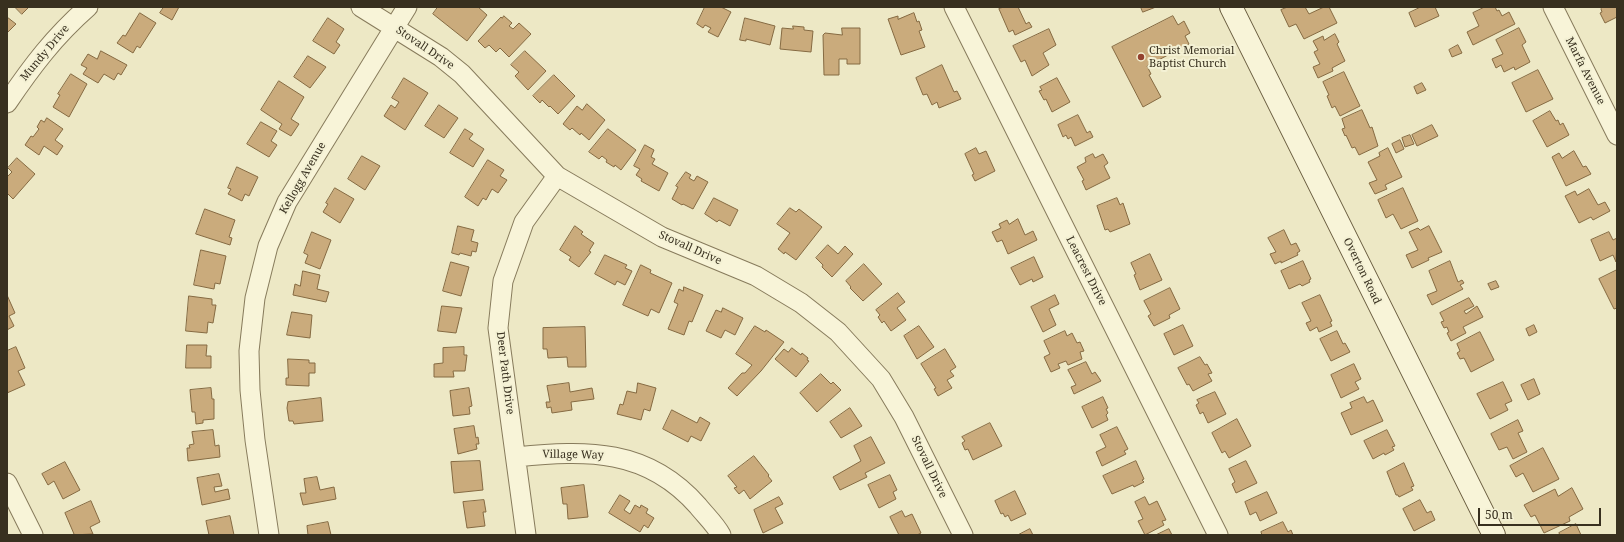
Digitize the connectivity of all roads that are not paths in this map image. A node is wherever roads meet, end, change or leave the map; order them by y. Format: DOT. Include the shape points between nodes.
graph roads {
  1 [pos="88,7"];
  2 [pos="361,7"];
  3 [pos="407,7"];
  4 [pos="954,7"];
  5 [pos="1231,7"];
  6 [pos="1553,7"];
  7 [pos="395,27"];
  8 [pos="7,103"];
  9 [pos="1617,135"];
  10 [pos="557,176"];
  11 [pos="516,457"];
  12 [pos="7,483"];
  13 [pos="32,535"];
  14 [pos="269,535"];
  15 [pos="526,535"];
  16 [pos="721,535"];
  17 [pos="963,535"];
  18 [pos="1218,535"];
  19 [pos="1494,535"];
  1 -- 8 [label="street, Mundy Drive" via="32,66"];
  2 -- 7 [label="street, Stovall Drive"];
  3 -- 7 [label="street, Kellogg Avenue"];
  4 -- 18 [label="street, Leacrest Drive"];
  5 -- 19 [label="street, Overton Road"];
  6 -- 9 [label="street, Marfa Avenue"];
  7 -- 10 [label="street, Stovall Drive" via="462,74"];
  7 -- 14 [label="street, Kellogg Avenue" via="287,202 268,246 255,298 249,351 250,390"];
  10 -- 11 [label="street, Deer Path Drive" via="524,222 503,281 498,328"];
  10 -- 17 [label="street, Stovall Drive" via="662,237 756,276 801,303 838,332 881,378 904,417"];
  11 -- 15 [label="street, Deer Path Drive"];
  11 -- 16 [label="street, Village Way" via="557,453 600,454 639,463 667,477 682,490"];
  12 -- 13 [label="street"];
}
